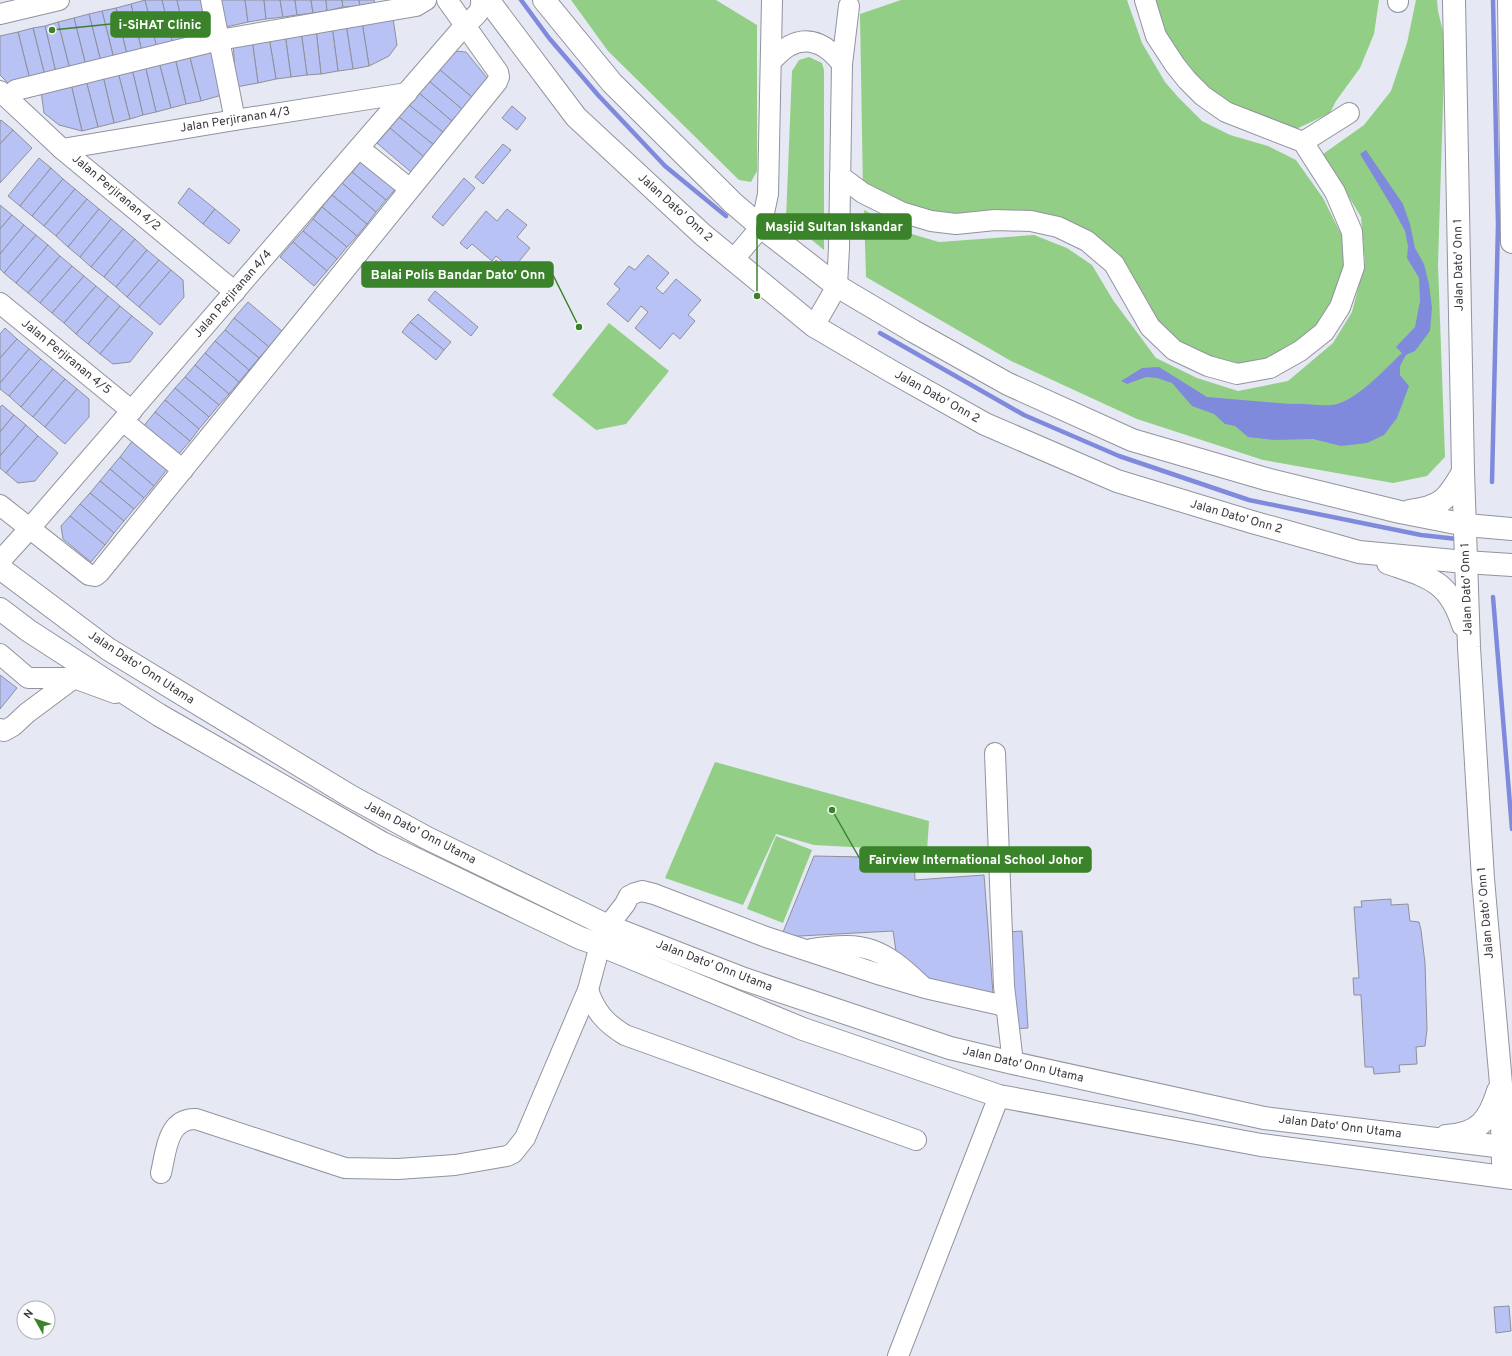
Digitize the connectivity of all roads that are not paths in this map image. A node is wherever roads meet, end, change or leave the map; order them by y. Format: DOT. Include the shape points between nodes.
graph roads {
  1 [pos="59,0"];
  2 [pos="211,0"];
  3 [pos="426,0"];
  4 [pos="447,0"];
  5 [pos="481,0"];
  6 [pos="488,0"];
  7 [pos="544,0"];
  8 [pos="772,0"];
  9 [pos="1145,0"];
  10 [pos="1454,0"];
  11 [pos="1509,0"];
  12 [pos="849,6"];
  13 [pos="0,14"];
  14 [pos="465,25"];
  15 [pos="507,25"];
  16 [pos="219,40"];
  17 [pos="772,60"];
  18 [pos="842,64"];
  19 [pos="407,93"];
  20 [pos="3,94"];
  21 [pos="1349,113"];
  22 [pos="234,120"];
  23 [pos="1303,142"];
  24 [pos="62,148"];
  25 [pos="359,148"];
  26 [pos="840,176"];
  27 [pos="410,190"];
  28 [pos="760,227"];
  29 [pos="1512,242"];
  30 [pos="734,259"];
  31 [pos="837,286"];
  32 [pos="235,292"];
  33 [pos="0,303"];
  34 [pos="814,326"];
  35 [pos="127,416"];
  36 [pos="183,470"];
  37 [pos="1463,472"];
  38 [pos="0,505"];
  39 [pos="1400,512"];
  40 [pos="1466,525"];
  41 [pos="30,528"];
  42 [pos="1512,529"];
  43 [pos="1359,552"];
  44 [pos="0,561"];
  45 [pos="1466,562"];
  46 [pos="1512,565"];
  47 [pos="0,568"];
  48 [pos="0,609"];
  49 [pos="1469,647"];
  50 [pos="0,654"];
  51 [pos="74,678"];
  52 [pos="136,700"];
  53 [pos="0,730"];
  54 [pos="995,753"];
  55 [pos="604,935"];
  56 [pos="588,990"];
  57 [pos="1005,1006"];
  58 [pos="950,1048"];
  59 [pos="1012,1063"];
  60 [pos="942,1076"];
  61 [pos="1501,1084"];
  62 [pos="999,1096"];
  63 [pos="1425,1138"];
  64 [pos="916,1140"];
  65 [pos="1507,1148"];
  66 [pos="161,1173"];
  67 [pos="1509,1180"];
  68 [pos="898,1356"];
  1 -- 13 [label="street"];
  2 -- 16 [label="street"];
  3 -- 16 [label="street" via="416,6"];
  4 -- 14 [label="street"];
  5 -- 14 [label="street, Jalan Perjiranan 4/4" via="480,9"];
  6 -- 15 [label="main road, Jalan Dato' Onn 2"];
  7 -- 28 [label="main road" via="612,83"];
  8 -- 17 [label="street"];
  9 -- 23 [label="street" via="1156,36 1175,65 1202,96 1226,112"];
  10 -- 37 [label="main road, Jalan Dato' Onn 1"];
  11 -- 29 [label="main road"];
  12 -- 18 [label="street"];
  14 -- 15 [label="street" via="488,18"];
  14 -- 19 [label="street, Jalan Perjiranan 4/4"];
  14 -- 27 [label="street" via="499,77"];
  15 -- 30 [label="main road, Jalan Dato' Onn 2" via="576,116 702,234"];
  16 -- 20 [label="street"];
  16 -- 22 [label="street"];
  17 -- 18 [label="street" via="788,46 802,42 820,44 833,53"];
  17 -- 28 [label="street" via="768,194"];
  18 -- 26 [label="street"];
  19 -- 22 [label="street, Jalan Perjiranan 4/3"];
  19 -- 25 [label="street, Jalan Perjiranan 4/4"];
  20 -- 24 [label="street, Jalan Perjiranan 4/2"];
  21 -- 23 [label="street"];
  22 -- 24 [label="street, Jalan Perjiranan 4/3"];
  23 -- 26 [label="street" via="1335,192 1352,232 1354,267 1340,307 1324,332 1300,351 1270,368 1237,374 1208,366 1174,350 1150,327 1114,264 1087,241 1058,227 1031,220 956,224 931,221 888,206 863,193"];
  24 -- 32 [label="street, Jalan Perjiranan 4/2"];
  25 -- 27 [label="street"];
  25 -- 32 [label="street, Jalan Perjiranan 4/4"];
  26 -- 31 [label="street"];
  27 -- 36 [label="street"];
  28 -- 30 [label="street"];
  28 -- 31 [label="main road"];
  30 -- 34 [label="main road, Jalan Dato' Onn 2"];
  31 -- 34 [label="street"];
  31 -- 39 [label="main road" via="1008,384 1132,440 1266,479"];
  32 -- 35 [label="street, Jalan Perjiranan 4/4"];
  33 -- 35 [label="street, Jalan Perjiranan 4/5"];
  34 -- 43 [label="main road, Jalan Dato' Onn 2" via="985,424 1117,481"];
  35 -- 36 [label="street, Jalan Perjiranan 4/5"];
  35 -- 41 [label="street, Jalan Perjiranan 4/4"];
  36 -- 41 [label="street" via="95,576 89,575"];
  37 -- 39 [label="main road" via="1452,491 1440,503 1426,509"];
  37 -- 40 [label="main road, Jalan Dato' Onn 1"];
  38 -- 41 [label="street"];
  39 -- 40 [label="main road"];
  40 -- 42 [label="main road"];
  40 -- 45 [label="main road, Jalan Dato' Onn 1"];
  41 -- 44 [label="street, Jalan Perjiranan 4/4"];
  43 -- 45 [label="main road, Jalan Dato' Onn 2"];
  43 -- 49 [label="main road" via="1429,578 1448,593 1458,609"];
  45 -- 46 [label="main road, Jalan Dato' Onn 2"];
  45 -- 49 [label="main road, Jalan Dato' Onn 1"];
  47 -- 55 [label="main road, Jalan Dato' Onn Utama" via="108,649 350,796"];
  48 -- 52 [label="main road, Jalan Dato' Onn Utama" via="29,631"];
  49 -- 61 [label="main road, Jalan Dato' Onn 1" via="1482,872"];
  50 -- 51 [label="street" via="28,678"];
  51 -- 52 [label="street"];
  51 -- 53 [label="street" via="13,726 4,731"];
  52 -- 55 [label="main road, Jalan Dato' Onn Utama" via="382,843 580,938"];
  54 -- 57 [label="street"];
  55 -- 56 [label="street"];
  55 -- 57 [label="street" via="629,896 642,891 806,950 830,946 871,949 894,961 925,988"];
  55 -- 58 [label="main road, Jalan Dato' Onn Utama"];
  55 -- 60 [label="main road, Jalan Dato' Onn Utama" via="803,1029"];
  56 -- 64 [label="street" via="599,1014 625,1035"];
  56 -- 66 [label="street" via="525,1138 513,1153 507,1156 455,1165 398,1169 345,1168 188,1118 173,1130"];
  57 -- 59 [label="street"];
  58 -- 59 [label="main road, Jalan Dato' Onn Utama"];
  58 -- 60 [label="main road"];
  59 -- 63 [label="main road, Jalan Dato' Onn Utama" via="1264,1118"];
  60 -- 62 [label="main road, Jalan Dato' Onn Utama"];
  61 -- 63 [label="main road" via="1493,1108 1483,1123 1474,1130 1455,1136"];
  61 -- 65 [label="main road, Jalan Dato' Onn 1"];
  62 -- 67 [label="main road, Jalan Dato' Onn Utama" via="1261,1146"];
  62 -- 68 [label="street"];
  63 -- 65 [label="main road, Jalan Dato' Onn Utama"];
  65 -- 67 [label="main road, Jalan Dato' Onn 1"];
}
